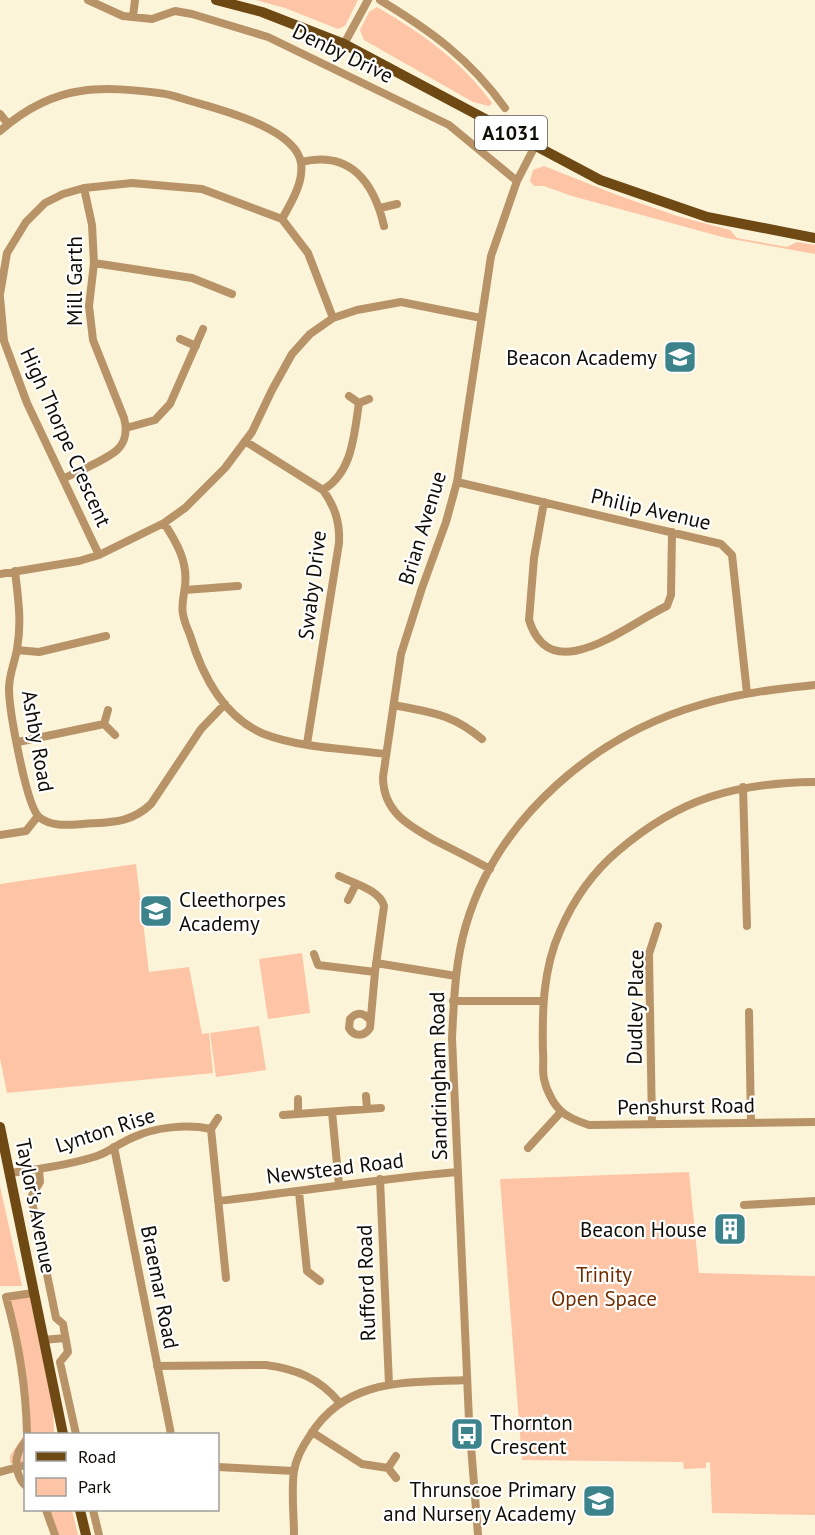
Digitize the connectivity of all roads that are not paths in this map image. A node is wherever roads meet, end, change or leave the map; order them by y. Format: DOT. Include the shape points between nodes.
graph roads {
  1 [pos="88,0"];
  2 [pos="135,0"];
  3 [pos="216,0"];
  4 [pos="368,0"];
  5 [pos="380,0"];
  6 [pos="133,17"];
  7 [pos="344,44"];
  8 [pos="505,108"];
  9 [pos="0,114"];
  10 [pos="8,124"];
  11 [pos="0,130"];
  12 [pos="535,146"];
  13 [pos="301,162"];
  14 [pos="518,181"];
  15 [pos="84,188"];
  16 [pos="396,204"];
  17 [pos="380,208"];
  18 [pos="282,219"];
  19 [pos="384,226"];
  20 [pos="815,238"];
  21 [pos="93,263"];
  22 [pos="232,294"];
  23 [pos="0,295"];
  24 [pos="333,318"];
  25 [pos="482,318"];
  26 [pos="203,329"];
  27 [pos="180,339"];
  28 [pos="2,341"];
  29 [pos="196,346"];
  30 [pos="349,396"];
  31 [pos="369,399"];
  32 [pos="359,403"];
  33 [pos="126,428"];
  34 [pos="245,441"];
  35 [pos="63,479"];
  36 [pos="457,482"];
  37 [pos="323,490"];
  38 [pos="544,502"];
  39 [pos="164,523"];
  40 [pos="672,532"];
  41 [pos="99,555"];
  42 [pos="15,571"];
  43 [pos="0,574"];
  44 [pos="238,586"];
  45 [pos="185,590"];
  46 [pos="106,636"];
  47 [pos="17,650"];
  48 [pos="815,685"];
  49 [pos="747,693"];
  50 [pos="225,704"];
  51 [pos="394,705"];
  52 [pos="108,710"];
  53 [pos="104,724"];
  54 [pos="115,735"];
  55 [pos="483,739"];
  56 [pos="18,742"];
  57 [pos="306,744"];
  58 [pos="386,754"];
  59 [pos="815,782"];
  60 [pos="743,787"];
  61 [pos="38,816"];
  62 [pos="0,835"];
  63 [pos="490,869"];
  64 [pos="339,876"];
  65 [pos="356,884"];
  66 [pos="348,900"];
  67 [pos="658,926"];
  68 [pos="747,926"];
  69 [pos="314,954"];
  70 [pos="375,968"];
  71 [pos="456,976"];
  72 [pos="453,1001"];
  73 [pos="543,1001"];
  74 [pos="749,1012"];
  75 [pos="369,1019"];
  76 [pos="366,1096"];
  77 [pos="298,1099"];
  78 [pos="381,1108"];
  79 [pos="367,1109"];
  80 [pos="332,1112"];
  81 [pos="561,1112"];
  82 [pos="298,1114"];
  83 [pos="283,1115"];
  84 [pos="218,1118"];
  85 [pos="815,1122"];
  86 [pos="751,1123"];
  87 [pos="652,1124"];
  88 [pos="0,1127"];
  89 [pos="211,1129"];
  90 [pos="114,1147"];
  91 [pos="528,1148"];
  92 [pos="39,1169"];
  93 [pos="457,1172"];
  94 [pos="10,1173"];
  95 [pos="380,1179"];
  96 [pos="339,1185"];
  97 [pos="299,1192"];
  98 [pos="218,1201"];
  99 [pos="815,1201"];
  100 [pos="744,1205"];
  101 [pos="307,1271"];
  102 [pos="226,1278"];
  103 [pos="300,1280"];
  104 [pos="320,1281"];
  105 [pos="33,1293"];
  106 [pos="65,1338"];
  107 [pos="44,1340"];
  108 [pos="158,1366"];
  109 [pos="467,1380"];
  110 [pos="389,1384"];
  111 [pos="339,1402"];
  112 [pos="312,1432"];
  113 [pos="27,1433"];
  114 [pos="63,1433"];
  115 [pos="76,1433"];
  116 [pos="171,1433"];
  117 [pos="24,1444"];
  118 [pos="396,1456"];
  119 [pos="22,1466"];
  120 [pos="219,1467"];
  121 [pos="388,1468"];
  122 [pos="294,1471"];
  123 [pos="0,1472"];
  124 [pos="396,1478"];
  125 [pos="24,1484"];
  126 [pos="47,1511"];
  127 [pos="80,1511"];
  128 [pos="93,1511"];
  129 [pos="55,1535"];
  130 [pos="86,1535"];
  131 [pos="99,1535"];
  132 [pos="294,1535"];
  133 [pos="478,1535"];
  1 -- 6 [label="street, Denby Drive"];
  2 -- 6 [label="street"];
  3 -- 7 [label="main road, A1031" via="262,12"];
  4 -- 7 [label="street"];
  5 -- 8 [label="street" via="463,57"];
  6 -- 14 [label="street, Denby Drive" via="152,19 175,11 268,37 449,125"];
  7 -- 12 [label="main road, A1031"];
  9 -- 10 [label="street"];
  10 -- 11 [label="street"];
  10 -- 13 [label="street" via="38,105 72,92 160,93 241,115 281,137 293,147"];
  12 -- 14 [label="street, Brian Avenue"];
  12 -- 20 [label="main road, A1031" via="600,180 657,201 707,217"];
  13 -- 17 [label="street" via="324,159 352,169 369,186"];
  13 -- 18 [label="street" via="297,190"];
  14 -- 25 [label="street, Brian Avenue" via="491,256"];
  15 -- 18 [label="street, High Thorpe Crescent" via="132,183 202,189"];
  15 -- 21 [label="street, Mill Garth" via="92,225"];
  15 -- 23 [label="street, High Thorpe Crescent" via="45,203 26,222 7,253"];
  16 -- 17 [label="street"];
  17 -- 19 [label="street"];
  18 -- 24 [label="street" via="308,253"];
  21 -- 22 [label="street" via="192,278"];
  21 -- 33 [label="street, Mill Garth" via="89,306 93,340"];
  23 -- 28 [label="street, High Thorpe Crescent"];
  24 -- 25 [label="street" via="401,302"];
  24 -- 34 [label="street" via="291,354"];
  25 -- 36 [label="street, Brian Avenue"];
  26 -- 29 [label="street"];
  27 -- 29 [label="street"];
  28 -- 35 [label="street, High Thorpe Crescent"];
  29 -- 33 [label="street" via="170,404 155,420"];
  30 -- 32 [label="street"];
  31 -- 32 [label="street"];
  32 -- 37 [label="street" via="351,452 332,484"];
  33 -- 35 [label="street" via="117,451"];
  34 -- 37 [label="street"];
  34 -- 39 [label="street" via="203,491"];
  35 -- 41 [label="street, High Thorpe Crescent"];
  36 -- 38 [label="street, Philip Avenue"];
  36 -- 51 [label="street, Brian Avenue" via="401,654"];
  37 -- 57 [label="street, Swaby Drive" via="340,528 339,543"];
  38 -- 40 [label="street, Philip Avenue"];
  38 -- 40 [label="street" via="529,620 543,644 560,652 594,646 667,606 671,595"];
  39 -- 41 [label="street"];
  39 -- 45 [label="street" via="184,560"];
  40 -- 49 [label="street, Philip Avenue" via="721,544 732,555"];
  41 -- 42 [label="street"];
  42 -- 43 [label="street"];
  42 -- 47 [label="street, Ashby Road" via="20,615"];
  44 -- 45 [label="street"];
  45 -- 50 [label="street" via="183,615 198,662"];
  46 -- 47 [label="street" via="39,652"];
  47 -- 56 [label="street, Ashby Road" via="9,688"];
  48 -- 49 [label="street, Sandringham Road"];
  49 -- 63 [label="street, Sandringham Road" via="661,718 584,762 529,813"];
  50 -- 57 [label="street" via="258,731"];
  50 -- 61 [label="street, Ashby Road" via="201,729 142,813 121,821 66,825 53,824"];
  51 -- 55 [label="street" via="449,717"];
  51 -- 58 [label="street, Brian Avenue"];
  52 -- 53 [label="street"];
  53 -- 54 [label="street"];
  53 -- 56 [label="street"];
  56 -- 61 [label="street, Ashby Road" via="27,793"];
  57 -- 58 [label="street"];
  58 -- 63 [label="street, Brian Avenue" via="383,788 396,815 412,828"];
  59 -- 60 [label="street"];
  60 -- 68 [label="street"];
  60 -- 73 [label="street" via="706,797 668,815 640,833 601,868 572,907 559,933"];
  61 -- 62 [label="street" via="26,831"];
  63 -- 71 [label="street, Sandringham Road" via="466,925"];
  64 -- 65 [label="street"];
  65 -- 66 [label="street"];
  65 -- 70 [label="street" via="384,902"];
  67 -- 87 [label="street, Dudley Place" via="649,954"];
  69 -- 70 [label="street" via="318,965"];
  70 -- 71 [label="street"];
  70 -- 75 [label="street"];
  71 -- 72 [label="street, Sandringham Road"];
  72 -- 73 [label="street"];
  72 -- 93 [label="street, Sandringham Road"];
  73 -- 81 [label="street" via="544,1079"];
  74 -- 86 [label="street"];
  76 -- 79 [label="street"];
  77 -- 82 [label="street"];
  78 -- 79 [label="street"];
  79 -- 80 [label="street"];
  80 -- 82 [label="street"];
  80 -- 96 [label="street"];
  81 -- 87 [label="street, Penshurst Road" via="589,1125"];
  81 -- 91 [label="street"];
  82 -- 83 [label="street"];
  84 -- 89 [label="street"];
  85 -- 86 [label="street, Penshurst Road"];
  86 -- 87 [label="street, Penshurst Road"];
  88 -- 94 [label="main road, Taylor's Avenue"];
  89 -- 90 [label="street, Lynton Rise" via="155,1130"];
  89 -- 98 [label="street"];
  90 -- 92 [label="street, Lynton Rise" via="99,1156"];
  90 -- 108 [label="street, Braemar Road"];
  92 -- 94 [label="street, Lynton Rise"];
  92 -- 106 [label="street, Taylor's Avenue" via="40,1182 31,1197 56,1318 63,1324"];
  93 -- 95 [label="street, Newstead Road"];
  93 -- 109 [label="street, Sandringham Road"];
  94 -- 105 [label="main road, Taylor's Avenue"];
  95 -- 96 [label="street, Newstead Road"];
  95 -- 110 [label="street, Rufford Road"];
  96 -- 97 [label="street, Newstead Road"];
  97 -- 98 [label="street, Newstead Road"];
  97 -- 101 [label="street"];
  98 -- 102 [label="street"];
  99 -- 100 [label="street"];
  101 -- 103 [label="street"];
  101 -- 104 [label="street"];
  105 -- 107 [label="main road, Taylor's Avenue"];
  105 -- 113 [label="street, Taylor's Avenue" via="6,1297 23,1368"];
  106 -- 107 [label="street"];
  106 -- 115 [label="street" via="68,1352 60,1362"];
  107 -- 114 [label="main road, Taylor's Avenue"];
  108 -- 111 [label="street" via="280,1367 319,1382"];
  108 -- 116 [label="street, Braemar Road"];
  109 -- 110 [label="street"];
  109 -- 133 [label="street, Sandringham Road"];
  110 -- 111 [label="street"];
  111 -- 112 [label="street"];
  112 -- 121 [label="street" via="362,1464"];
  112 -- 122 [label="street"];
  117 -- 119 [label="street" via="17,1455"];
  118 -- 121 [label="street"];
  119 -- 123 [label="street"];
  119 -- 125 [label="street" via="19,1478"];
  120 -- 122 [label="street"];
  121 -- 124 [label="street"];
  122 -- 132 [label="street"];
  126 -- 129 [label="street"];
  127 -- 130 [label="main road"];
  128 -- 131 [label="street"];
}
